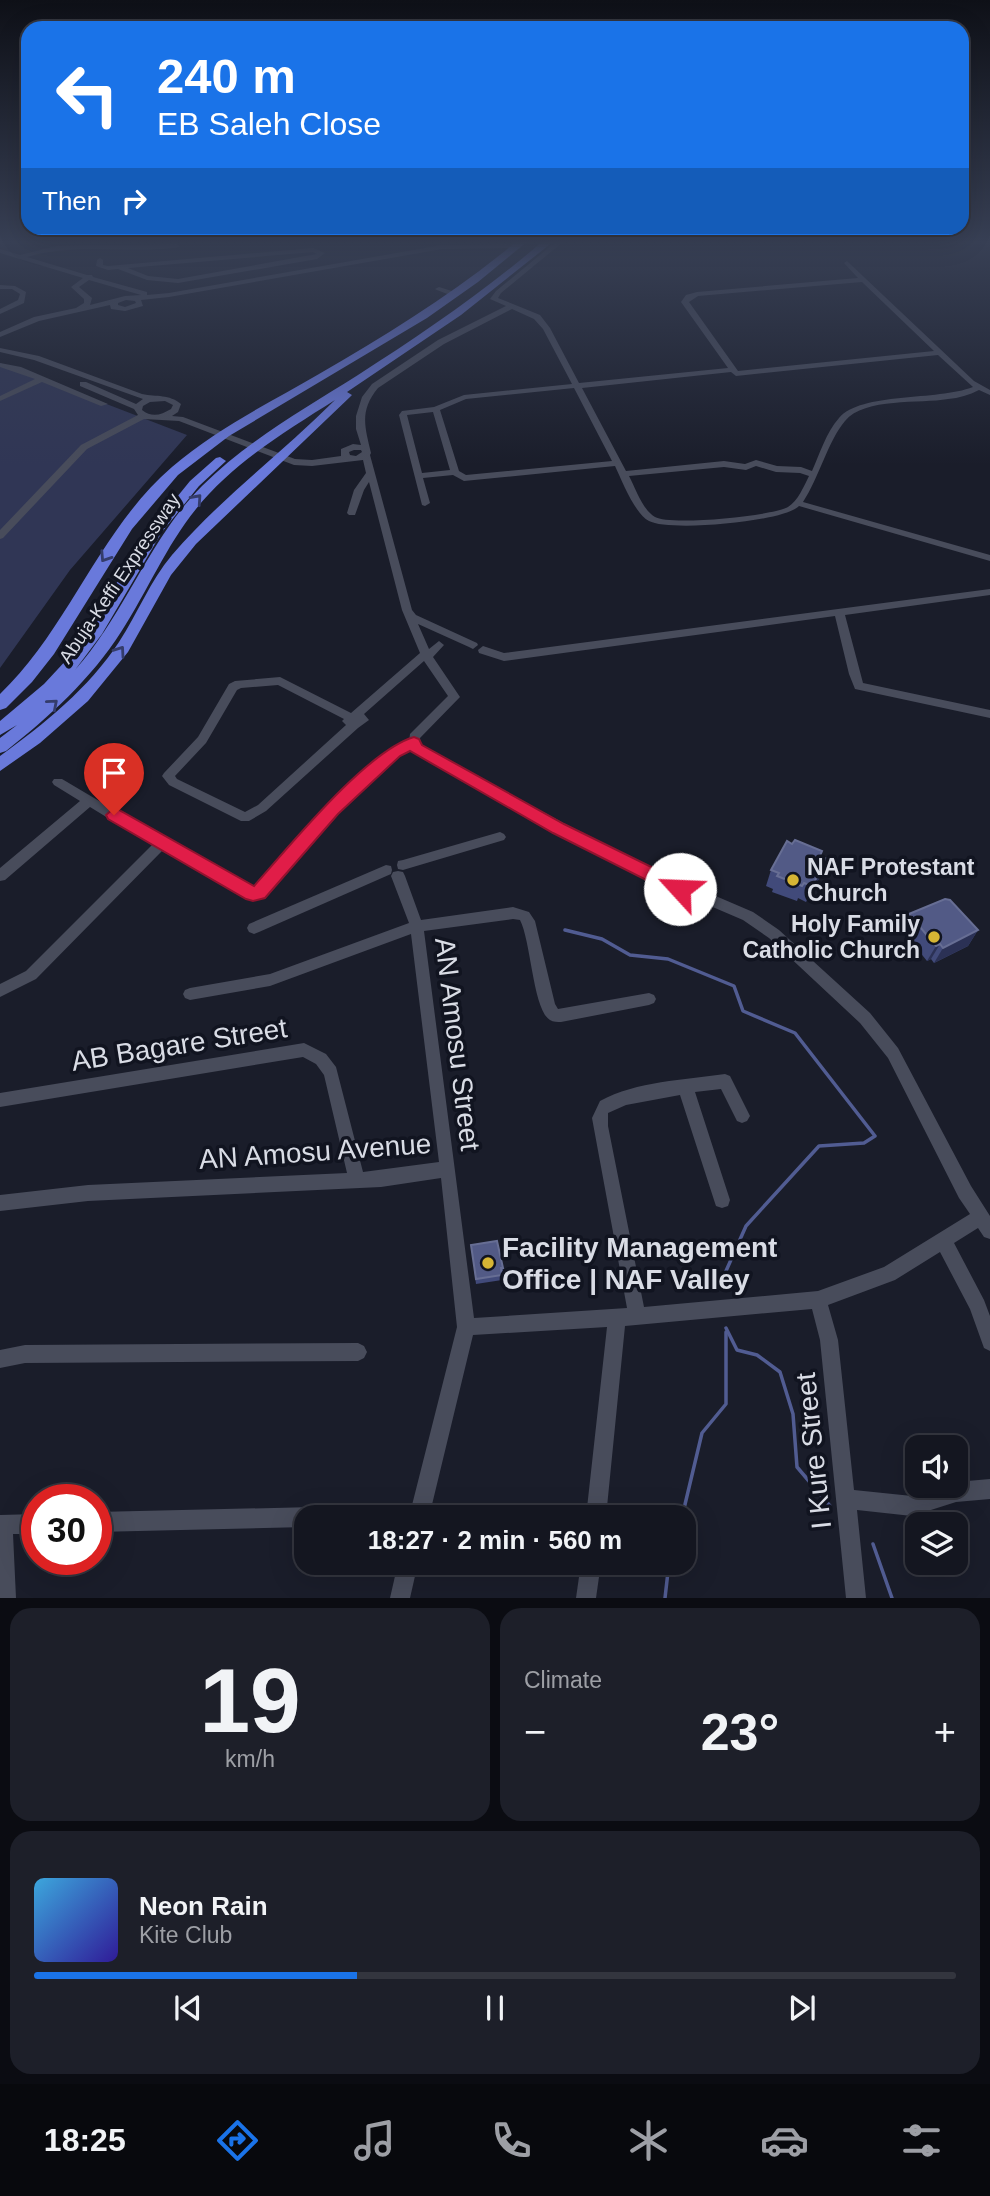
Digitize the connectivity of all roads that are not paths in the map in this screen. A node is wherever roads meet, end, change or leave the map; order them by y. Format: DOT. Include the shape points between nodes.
graph roads {
  1 [pos="8,316"];
  2 [pos="51,316"];
  3 [pos="421,316"];
  4 [pos="438,316"];
  5 [pos="453,316"];
  6 [pos="493,316"];
  7 [pos="529,316"];
  8 [pos="694,316"];
  9 [pos="901,316"];
  10 [pos="24,323"];
  11 [pos="0,335"];
  12 [pos="0,353"];
  13 [pos="939,353"];
  14 [pos="0,365"];
  15 [pos="732,370"];
  16 [pos="346,376"];
  17 [pos="364,377"];
  18 [pos="41,379"];
  19 [pos="578,386"];
  20 [pos="978,388"];
  21 [pos="990,393"];
  22 [pos="291,395"];
  23 [pos="0,399"];
  24 [pos="154,399"];
  25 [pos="104,404"];
  26 [pos="177,407"];
  27 [pos="436,409"];
  28 [pos="140,412"];
  29 [pos="163,417"];
  30 [pos="360,429"];
  31 [pos="229,434"];
  32 [pos="366,452"];
  33 [pos="279,454"];
  34 [pos="348,454"];
  35 [pos="619,463"];
  36 [pos="455,472"];
  37 [pos="369,473"];
  38 [pos="625,474"];
  39 [pos="814,475"];
  40 [pos="419,476"];
  41 [pos="146,503"];
  42 [pos="425,503"];
  43 [pos="797,503"];
  44 [pos="352,513"];
  45 [pos="0,536"];
  46 [pos="990,558"];
  47 [pos="169,567"];
  48 [pos="119,590"];
  49 [pos="990,592"];
  50 [pos="129,606"];
  51 [pos="407,610"];
  52 [pos="839,613"];
  53 [pos="439,645"];
  54 [pos="427,657"];
  55 [pos="0,704"];
  56 [pos="990,714"];
  57 [pos="356,719"];
  58 [pos="0,729"];
  59 [pos="415,746"];
  60 [pos="0,747"];
  61 [pos="0,765"];
  62 [pos="58,782"];
  63 [pos="90,800"];
  64 [pos="500,837"];
  65 [pos="161,844"];
  66 [pos="395,871"];
  67 [pos="0,876"];
  68 [pos="416,926"];
  69 [pos="254,928"];
  70 [pos="0,991"];
  71 [pos="190,994"];
  72 [pos="649,999"];
  73 [pos="685,1086"];
  74 [pos="0,1100"];
  75 [pos="742,1116"];
  76 [pos="448,1169"];
  77 [pos="357,1180"];
  78 [pos="722,1200"];
  79 [pos="0,1203"];
  80 [pos="986,1224"];
  81 [pos="944,1241"];
  82 [pos="818,1300"];
  83 [pos="637,1316"];
  84 [pos="617,1318"];
  85 [pos="466,1327"];
  86 [pos="990,1342"];
  87 [pos="358,1352"];
  88 [pos="0,1359"];
  89 [pos="990,1489"];
  90 [pos="846,1499"];
  91 [pos="422,1505"];
  92 [pos="597,1505"];
  93 [pos="294,1517"];
  94 [pos="112,1522"];
  95 [pos="21,1524"];
  96 [pos="2,1525"];
  97 [pos="405,1575"];
  98 [pos="589,1575"];
  99 [pos="6,1598"];
  100 [pos="400,1598"];
  101 [pos="586,1598"];
  102 [pos="856,1598"];
  1 -- 10 [label="street"];
  2 -- 10 [label="street"];
  3 -- 22 [label="highway, Abuja-Keffi Expressway"];
  4 -- 16 [label="highway, Abuja-Keffi Expressway"];
  5 -- 17 [label="highway, Abuja-Keffi Expressway"];
  6 -- 30 [label="street" via="441,342 375,386 364,402"];
  7 -- 19 [label="street" via="541,321"];
  8 -- 15 [label="street"];
  9 -- 13 [label="street"];
  10 -- 11 [label="street"];
  12 -- 24 [label="street" via="36,358"];
  12 -- 28 [label="street"];
  13 -- 15 [label="street" via="736,374"];
  13 -- 20 [label="street"];
  14 -- 18 [label="street"];
  15 -- 19 [label="street"];
  16 -- 22 [label="highway"];
  16 -- 48 [label="highway, Abuja-Keffi Expressway" via="197,480 158,526"];
  17 -- 33 [label="highway, Abuja-Keffi Expressway" via="318,426"];
  50 -- 17 [label="highway, Abuja-Keffi Expressway, one-way" via="158,552 206,489 281,431"];
  18 -- 23 [label="street"];
  18 -- 25 [label="street"];
  19 -- 27 [label="street" via="464,397"];
  19 -- 35 [label="street"];
  20 -- 21 [label="street"];
  20 -- 39 [label="street" via="963,395 849,412"];
  22 -- 31 [label="highway, Abuja-Keffi Expressway"];
  24 -- 26 [label="street" via="171,399"];
  24 -- 28 [label="street" via="143,402"];
  26 -- 29 [label="street"];
  26 -- 31 [label="street"];
  27 -- 36 [label="street"];
  27 -- 40 [label="street" via="402,415"];
  28 -- 29 [label="street"];
  28 -- 45 [label="street" via="83,447"];
  29 -- 31 [label="street"];
  30 -- 32 [label="street"];
  30 -- 34 [label="street"];
  31 -- 33 [label="street"];
  31 -- 41 [label="highway, Abuja-Keffi Expressway" via="174,472"];
  32 -- 34 [label="street"];
  32 -- 37 [label="street"];
  33 -- 34 [label="street" via="303,463"];
  33 -- 47 [label="highway, Abuja-Keffi Expressway"];
  34 -- 37 [label="street"];
  35 -- 36 [label="street" via="475,479 461,478"];
  35 -- 38 [label="street"];
  36 -- 40 [label="street"];
  37 -- 44 [label="street"];
  37 -- 51 [label="street"];
  38 -- 39 [label="street" via="756,463"];
  38 -- 43 [label="street" via="649,517 667,523 758,515"];
  39 -- 43 [label="street"];
  40 -- 42 [label="street"];
  41 -- 48 [label="highway"];
  41 -- 55 [label="highway, Abuja-Keffi Expressway, one-way" via="122,530 40,665"];
  43 -- 46 [label="street"];
  47 -- 50 [label="highway"];
  61 -- 47 [label="highway, Abuja-Keffi Expressway, one-way" via="49,729 102,676"];
  48 -- 58 [label="highway, Abuja-Keffi Expressway" via="75,661"];
  49 -- 52 [label="street"];
  60 -- 50 [label="highway, Abuja-Keffi Expressway, one-way" via="84,673"];
  51 -- 52 [label="street" via="412,617 504,657"];
  51 -- 54 [label="street"];
  52 -- 56 [label="street" via="859,686"];
  53 -- 54 [label="street"];
  54 -- 57 [label="street"];
  54 -- 59 [label="street" via="454,697 414,737"];
  57 -- 57 [label="street" via="280,681 239,684 202,740 169,776 245,818 262,808"];
  59 -- 65 [label="street" via="394,752 333,810 259,893 253,894"];
  59 -- 80 [label="street" via="617,859 748,916 774,934 865,1018 893,1053"];
  62 -- 63 [label="street"];
  63 -- 65 [label="street"];
  63 -- 67 [label="street"];
  64 -- 66 [label="street"];
  65 -- 70 [label="street" via="31,975"];
  66 -- 68 [label="street, AN Amosu Street"];
  66 -- 69 [label="street"];
  68 -- 71 [label="street" via="270,980"];
  68 -- 72 [label="street" via="513,913 524,916 554,1015"];
  68 -- 76 [label="street, AN Amosu Street"];
  73 -- 75 [label="street" via="725,1081"];
  73 -- 78 [label="street"];
  73 -- 83 [label="street" via="607,1104 600,1112"];
  74 -- 77 [label="street, AB Bagare Street" via="304,1050 321,1059 331,1072"];
  76 -- 77 [label="street, AN Amosu Avenue"];
  76 -- 85 [label="street, AN Amosu Avenue"];
  77 -- 79 [label="street, AN Amosu Avenue" via="88,1193"];
  80 -- 81 [label="street"];
  81 -- 82 [label="street" via="888,1274"];
  81 -- 86 [label="street" via="978,1306"];
  82 -- 83 [label="street"];
  82 -- 90 [label="street, I Kure Street" via="829,1340"];
  83 -- 84 [label="street"];
  84 -- 85 [label="street"];
  84 -- 92 [label="street"];
  85 -- 91 [label="street, AN Amosu Avenue"];
  87 -- 88 [label="street" via="25,1354"];
  89 -- 90 [label="street" via="956,1492 912,1506"];
  90 -- 102 [label="street, I Kure Street"];
  93 -- 94 [label="street"];
  95 -- 96 [label="street"];
  96 -- 99 [label="street"];
  97 -- 100 [label="street"];
  98 -- 101 [label="street"];
}
